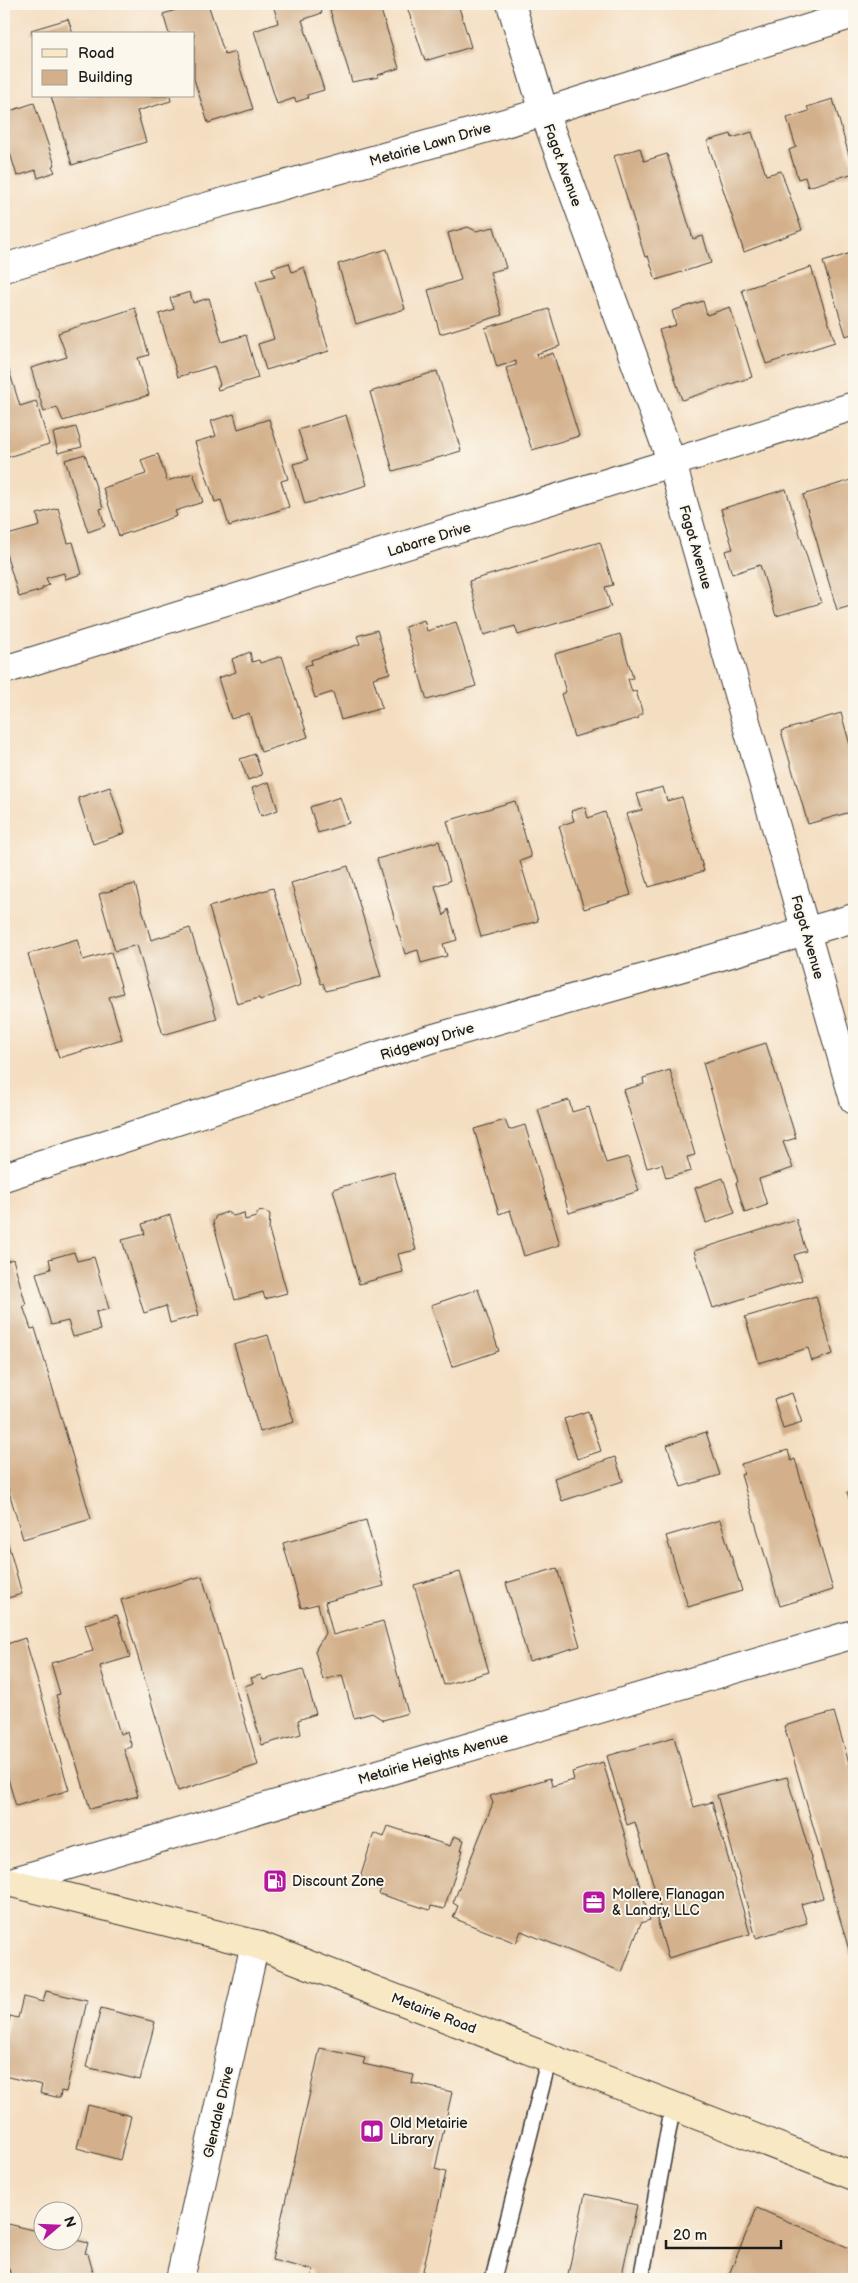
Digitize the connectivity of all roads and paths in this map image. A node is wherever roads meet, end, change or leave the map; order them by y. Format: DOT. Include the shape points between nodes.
graph roads {
  1 [pos="511,4"];
  2 [pos="854,14"];
  3 [pos="544,112"];
  4 [pos="4,268"];
  5 [pos="854,406"];
  6 [pos="672,464"];
  7 [pos="4,670"];
  8 [pos="854,918"];
  9 [pos="807,932"];
  10 [pos="854,1100"];
  11 [pos="4,1177"];
  12 [pos="854,1634"];
  13 [pos="7,1882"];
  14 [pos="256,1944"];
  15 [pos="549,2058"];
  16 [pos="673,2105"];
  17 [pos="854,2176"];
  18 [pos="180,2279"];
  19 [pos="493,2279"];
  20 [pos="642,2279"];
  1 -- 3 [label="street, Fagot Avenue"];
  2 -- 3 [label="street, Metairie Lawn Drive"];
  3 -- 4 [label="street, Metairie Lawn Drive" via="188,212"];
  3 -- 6 [label="street, Fagot Avenue"];
  5 -- 6 [label="street, Labarre Drive"];
  6 -- 7 [label="street, Labarre Drive"];
  6 -- 9 [label="street, Fagot Avenue"];
  8 -- 9 [label="street, Ridgeway Drive"];
  9 -- 10 [label="street, Fagot Avenue"];
  9 -- 11 [label="street, Ridgeway Drive" via="424,1042"];
  12 -- 13 [label="street, Metairie Heights Avenue"];
  13 -- 14 [label="main road, Metairie Road"];
  14 -- 15 [label="main road, Metairie Road"];
  14 -- 18 [label="street, Glendale Drive"];
  15 -- 16 [label="main road, Metairie Road"];
  15 -- 19 [label="lane"];
  16 -- 17 [label="main road, Metairie Road"];
  16 -- 20 [label="lane"];
}
